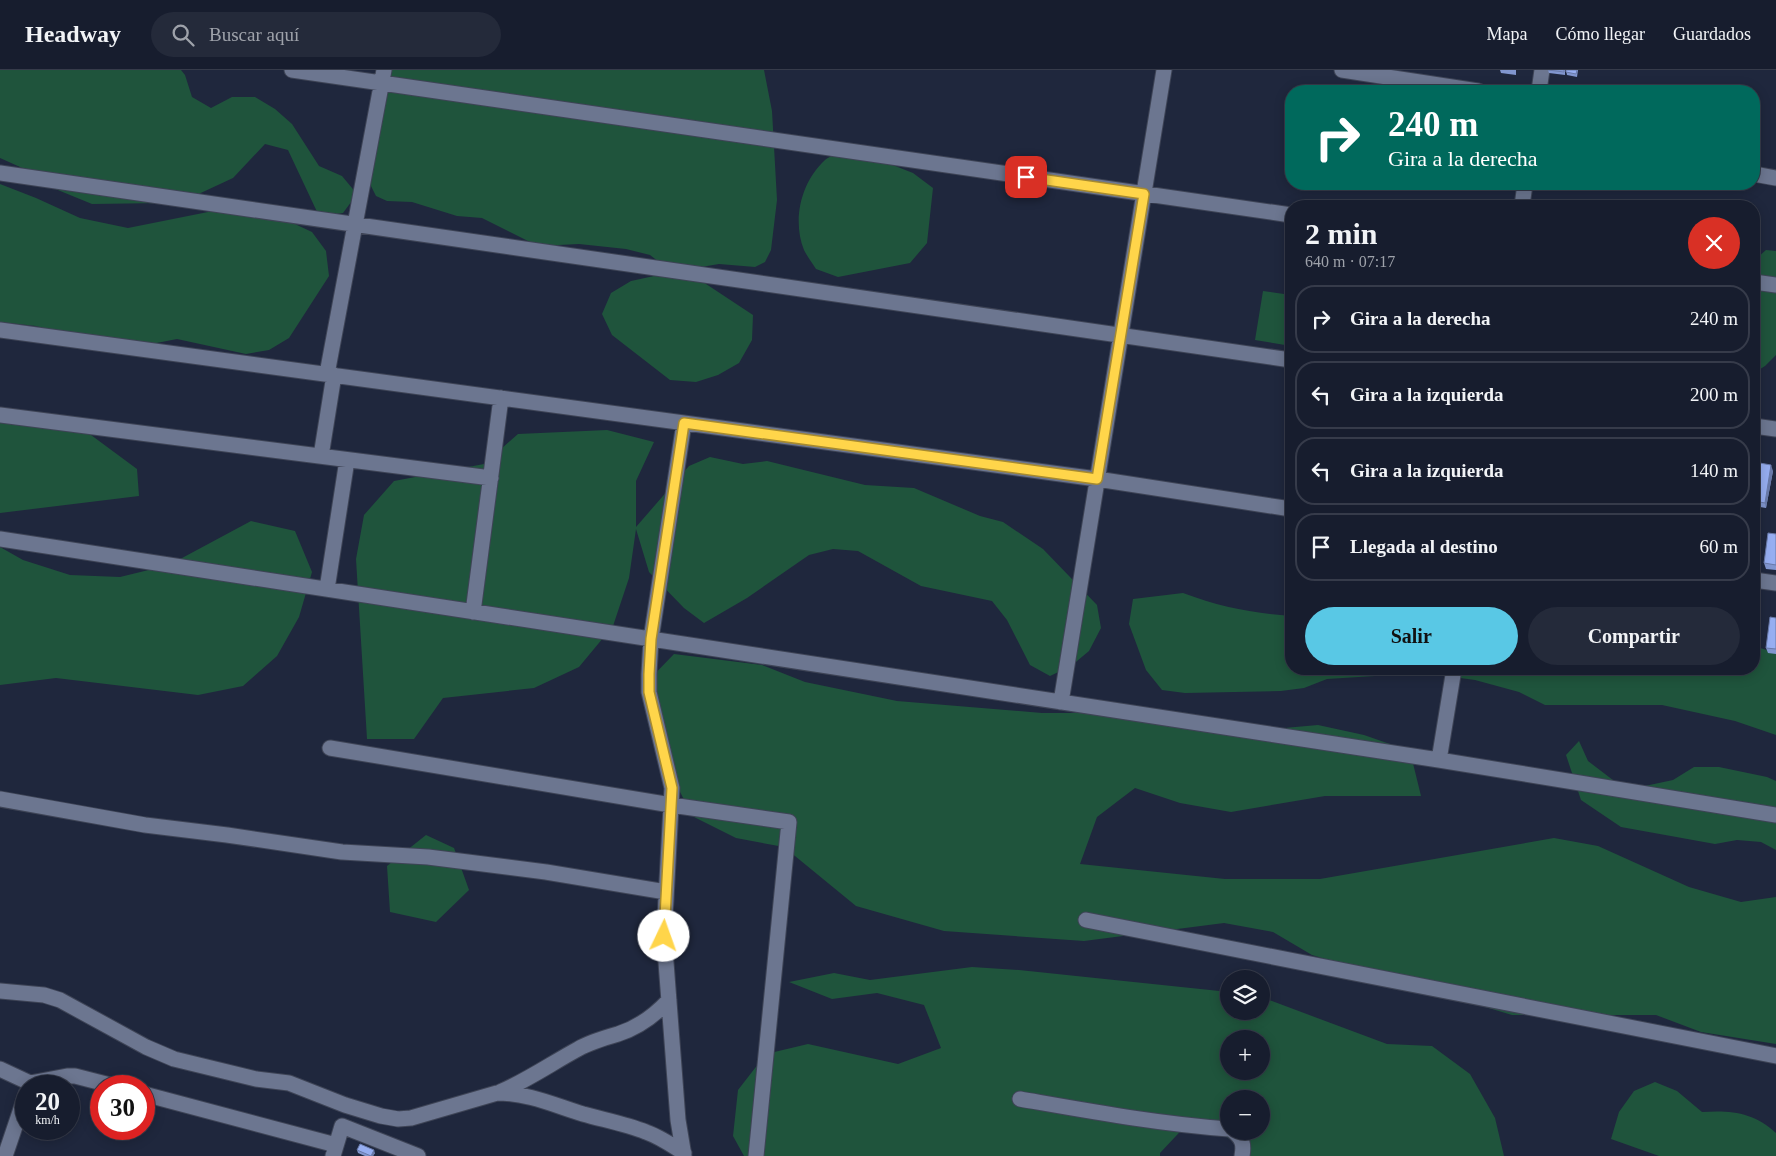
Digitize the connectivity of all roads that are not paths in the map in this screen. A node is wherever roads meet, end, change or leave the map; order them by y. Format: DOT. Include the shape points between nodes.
graph roads {
  1 [pos="292,70"];
  2 [pos="1164,70"];
  3 [pos="1342,70"];
  4 [pos="1542,70"];
  5 [pos="383,76"];
  6 [pos="1439,85"];
  7 [pos="1540,85"];
  8 [pos="0,173"];
  9 [pos="1760,175"];
  10 [pos="1776,178"];
  11 [pos="1144,194"];
  12 [pos="1285,214"];
  13 [pos="355,224"];
  14 [pos="1760,283"];
  15 [pos="1776,286"];
  16 [pos="0,330"];
  17 [pos="1120,335"];
  18 [pos="1285,359"];
  19 [pos="330,375"];
  20 [pos="501,398"];
  21 [pos="0,416"];
  22 [pos="684,423"];
  23 [pos="1760,427"];
  24 [pos="1776,429"];
  25 [pos="321,456"];
  26 [pos="347,460"];
  27 [pos="491,478"];
  28 [pos="1097,479"];
  29 [pos="1285,508"];
  30 [pos="0,539"];
  31 [pos="1760,581"];
  32 [pos="1776,583"];
  33 [pos="327,589"];
  34 [pos="473,612"];
  35 [pos="651,639"];
  36 [pos="1453,675"];
  37 [pos="1061,702"];
  38 [pos="330,748"];
  39 [pos="1439,760"];
  40 [pos="0,799"];
  41 [pos="671,805"];
  42 [pos="1776,816"];
  43 [pos="666,892"];
  44 [pos="1086,920"];
  45 [pos="0,991"];
  46 [pos="669,1000"];
  47 [pos="1776,1056"];
  48 [pos="0,1069"];
  49 [pos="15,1079"];
  50 [pos="499,1093"];
  51 [pos="155,1097"];
  52 [pos="1020,1100"];
  53 [pos="15,1126"];
  54 [pos="1220,1128"];
  55 [pos="1241,1140"];
  56 [pos="335,1150"];
  57 [pos="684,1154"];
  58 [pos="5,1156"];
  59 [pos="418,1156"];
  60 [pos="756,1156"];
  61 [pos="1242,1156"];
  1 -- 5 [label="street"];
  2 -- 11 [label="street"];
  3 -- 6 [label="street"];
  4 -- 7 [label="street"];
  5 -- 11 [label="street"];
  5 -- 13 [label="street"];
  8 -- 13 [label="street"];
  9 -- 10 [label="street"];
  11 -- 12 [label="street"];
  11 -- 17 [label="street"];
  13 -- 17 [label="street"];
  13 -- 19 [label="street"];
  14 -- 15 [label="street"];
  16 -- 19 [label="street"];
  17 -- 18 [label="street"];
  17 -- 28 [label="street"];
  19 -- 20 [label="street"];
  19 -- 25 [label="street"];
  20 -- 22 [label="street"];
  20 -- 27 [label="street"];
  21 -- 25 [label="street"];
  22 -- 28 [label="street"];
  22 -- 35 [label="street"];
  23 -- 24 [label="street"];
  25 -- 26 [label="street"];
  26 -- 27 [label="street"];
  26 -- 33 [label="street"];
  27 -- 34 [label="street"];
  28 -- 29 [label="street"];
  28 -- 37 [label="street"];
  30 -- 33 [label="street"];
  31 -- 32 [label="street"];
  33 -- 34 [label="street"];
  34 -- 35 [label="street"];
  35 -- 37 [label="street"];
  35 -- 41 [label="street" via="649,692 672,788"];
  36 -- 39 [label="street"];
  37 -- 39 [label="street"];
  38 -- 41 [label="street"];
  39 -- 42 [label="street"];
  40 -- 43 [label="street" via="145,825 342,852 428,857 546,872"];
  41 -- 43 [label="street"];
  41 -- 60 [label="street" via="788,822"];
  43 -- 46 [label="street" via="664,936"];
  44 -- 47 [label="street"];
  45 -- 50 [label="street" via="44,995 60,1000 174,1059 256,1079 289,1083 381,1116 411,1118"];
  46 -- 50 [label="street" via="637,1025 579,1048"];
  46 -- 57 [label="street" via="678,1120"];
  48 -- 49 [label="street"];
  50 -- 57 [label="street" via="532,1097 646,1132"];
  51 -- 56 [label="street"];
  52 -- 54 [label="street"];
  53 -- 58 [label="street"];
  55 -- 61 [label="street" via="1244,1145"];
  56 -- 59 [label="street" via="342,1126"];
}
